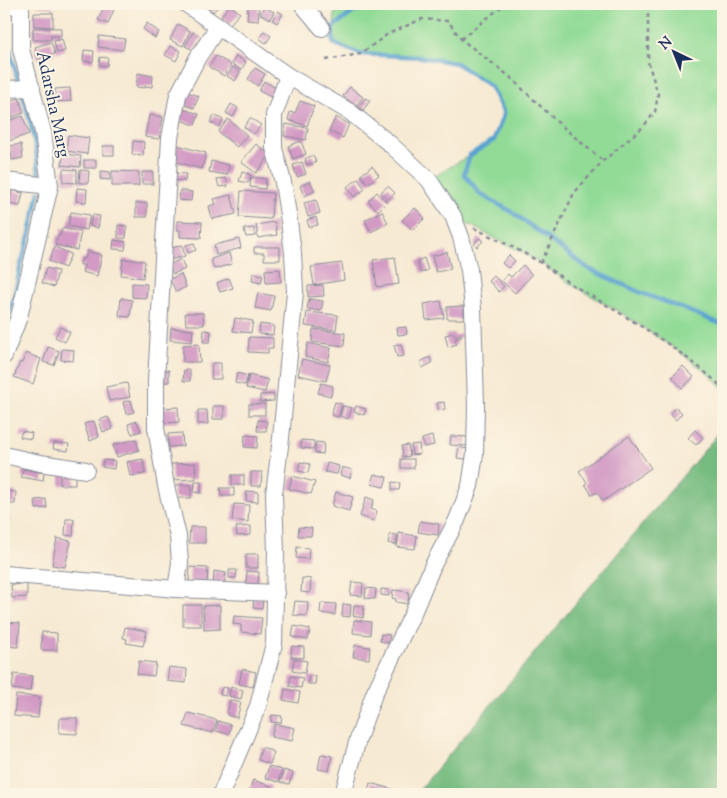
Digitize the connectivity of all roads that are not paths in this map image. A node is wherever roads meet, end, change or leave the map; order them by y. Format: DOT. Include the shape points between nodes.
graph roads {
  1 [pos="4,4"];
  2 [pos="186,4"];
  3 [pos="302,4"];
  4 [pos="20,6"];
  5 [pos="218,27"];
  6 [pos="322,28"];
  7 [pos="288,76"];
  8 [pos="32,88"];
  9 [pos="4,89"];
  10 [pos="4,181"];
  11 [pos="50,186"];
  12 [pos="4,356"];
  13 [pos="4,455"];
  14 [pos="86,470"];
  15 [pos="4,574"];
  16 [pos="176,589"];
  17 [pos="276,593"];
  18 [pos="221,794"];
  19 [pos="343,794"];
  1 -- 4 [label="street"];
  2 -- 5 [label="street"];
  3 -- 6 [label="street"];
  4 -- 8 [label="street, Adarsha Marg" via="21,49"];
  5 -- 7 [label="street"];
  5 -- 16 [label="street" via="178,95 170,138 156,428 178,536 180,563"];
  7 -- 17 [label="street" via="274,116 274,148 289,221 295,292 274,494"];
  7 -- 19 [label="street" via="350,112 429,180 453,216 461,237 474,309 475,454 470,486 374,694"];
  8 -- 9 [label="street"];
  8 -- 11 [label="street, Adarsha Marg" via="43,132"];
  10 -- 11 [label="street"];
  11 -- 12 [label="street, Adarsha Marg" via="18,317"];
  13 -- 14 [label="street"];
  15 -- 16 [label="street"];
  16 -- 17 [label="street"];
  17 -- 18 [label="street" via="274,644 267,674 258,706"];
}
